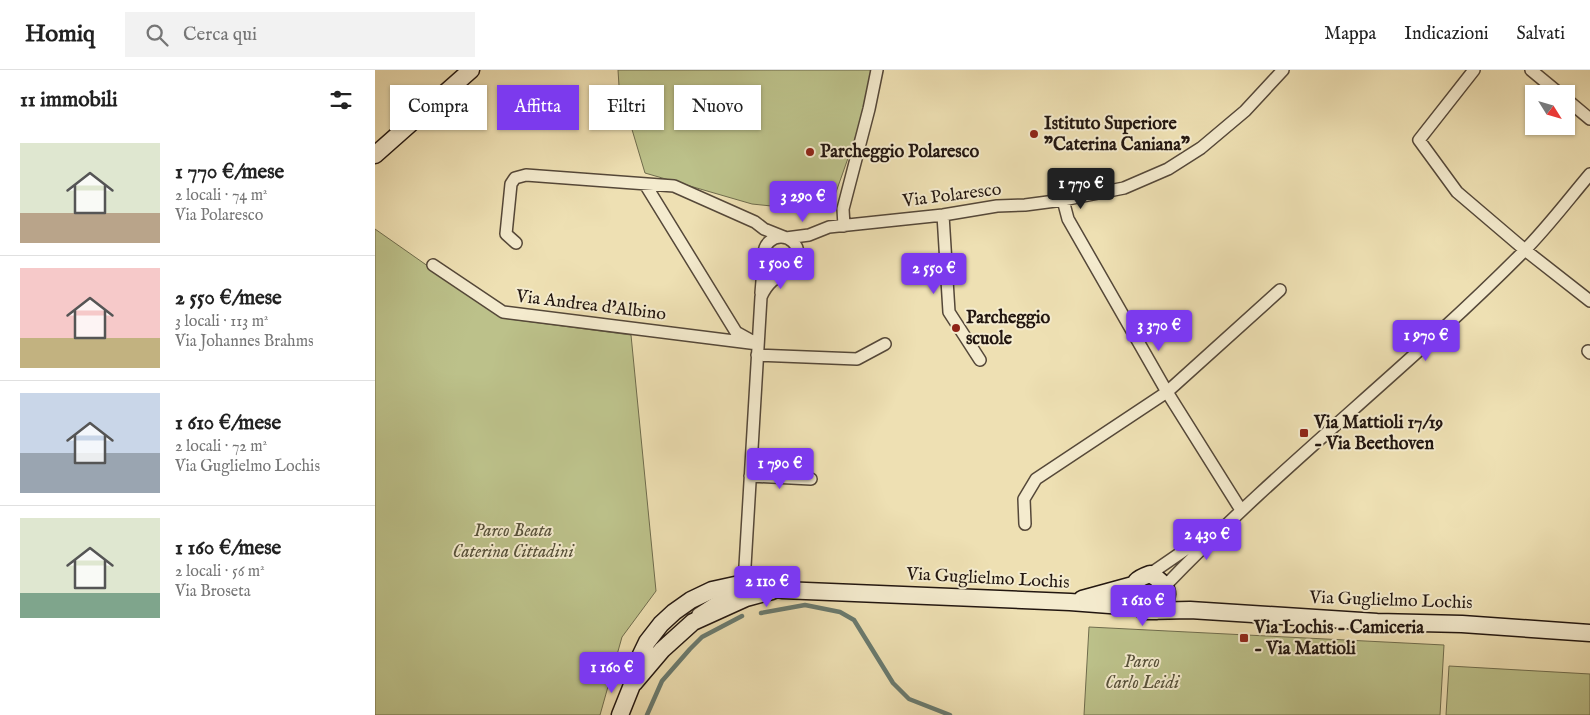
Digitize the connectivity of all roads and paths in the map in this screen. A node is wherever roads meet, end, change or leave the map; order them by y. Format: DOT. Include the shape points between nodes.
graph roads {
  1 [pos="471,70"];
  2 [pos="877,70"];
  3 [pos="1283,70"];
  4 [pos="1474,70"];
  5 [pos="1531,70"];
  6 [pos="1549,85"];
  7 [pos="1575,106"];
  8 [pos="1590,119"];
  9 [pos="375,155"];
  10 [pos="1590,174"];
  11 [pos="645,184"];
  12 [pos="1063,200"];
  13 [pos="943,215"];
  14 [pos="755,222"];
  15 [pos="844,226"];
  16 [pos="823,230"];
  17 [pos="785,237"];
  18 [pos="516,243"];
  19 [pos="1525,250"];
  20 [pos="764,252"];
  21 [pos="797,261"];
  22 [pos="433,265"];
  23 [pos="788,270"];
  24 [pos="1280,290"];
  25 [pos="761,297"];
  26 [pos="1590,301"];
  27 [pos="885,344"];
  28 [pos="757,350"];
  29 [pos="980,360"];
  30 [pos="1167,392"];
  31 [pos="750,476"];
  32 [pos="811,479"];
  33 [pos="1241,510"];
  34 [pos="1231,519"];
  35 [pos="1025,524"];
  36 [pos="1150,574"];
  37 [pos="1133,585"];
  38 [pos="1166,590"];
  39 [pos="745,591"];
  40 [pos="1070,602"];
  41 [pos="1137,607"];
  42 [pos="1190,610"];
  43 [pos="1157,611"];
  44 [pos="1590,633"];
  45 [pos="632,685"];
  46 [pos="620,715"];
  1 -- 9 [label="street"];
  2 -- 15 [label="street" via="843,209"];
  3 -- 12 [label="street, Via Polaresco" via="1245,111 1201,148 1168,169 1123,188"];
  4 -- 19 [label="street" via="1419,140 1457,192"];
  5 -- 6 [label="street"];
  7 -- 8 [label="street"];
  10 -- 19 [label="street"];
  11 -- 14 [label="street" via="674,186"];
  11 -- 18 [label="street" via="519,176 511,184 506,234"];
  11 -- 28 [label="street" via="736,332"];
  12 -- 13 [label="street, Via Polaresco"];
  12 -- 30 [label="street" via="1068,219"];
  13 -- 15 [label="street, Via Polaresco"];
  13 -- 29 [label="street" via="949,312"];
  14 -- 17 [label="street"];
  14 -- 20 [label="street" via="763,237"];
  15 -- 16 [label="street, Via Polaresco"];
  16 -- 17 [label="street, Via Polaresco"];
  16 -- 21 [label="street" via="807,242"];
  17 -- 20 [label="street, Via Polaresco" via="770,241"];
  17 -- 21 [label="street" via="796,245"];
  19 -- 26 [label="street"];
  19 -- 33 [label="street" via="1473,301"];
  20 -- 23 [label="street" via="766,263 773,270"];
  20 -- 25 [label="street"];
  21 -- 23 [label="street"];
  22 -- 28 [label="street, Via Andrea d'Albino" via="503,312"];
  23 -- 25 [label="street" via="772,280"];
  24 -- 30 [label="street"];
  25 -- 28 [label="street"];
  27 -- 28 [label="street" via="857,360"];
  28 -- 31 [label="street"];
  30 -- 33 [label="street"];
  30 -- 35 [label="street" via="1037,479 1025,499"];
  31 -- 32 [label="street"];
  31 -- 39 [label="street"];
  33 -- 34 [label="street"];
  34 -- 36 [label="street"];
  34 -- 38 [label="street"];
  36 -- 37 [label="street" via="1138,578"];
  36 -- 38 [label="street" via="1160,579"];
  37 -- 40 [label="street"];
  37 -- 41 [label="street" via="1131,596"];
  38 -- 42 [label="street"];
  38 -- 43 [label="street" via="1163,605"];
  39 -- 40 [label="street, Via Guglielmo Lochis"];
  39 -- 45 [label="street" via="693,622 662,650"];
  39 -- 45 [label="street" via="712,590 674,612 647,642 634,669"];
  40 -- 41 [label="street, Via Guglielmo Lochis"];
  41 -- 43 [label="street, Via Guglielmo Lochis" via="1146,612"];
  42 -- 43 [label="street, Via Guglielmo Lochis"];
  42 -- 44 [label="street, Via Guglielmo Lochis"];
  45 -- 46 [label="street"];
}
